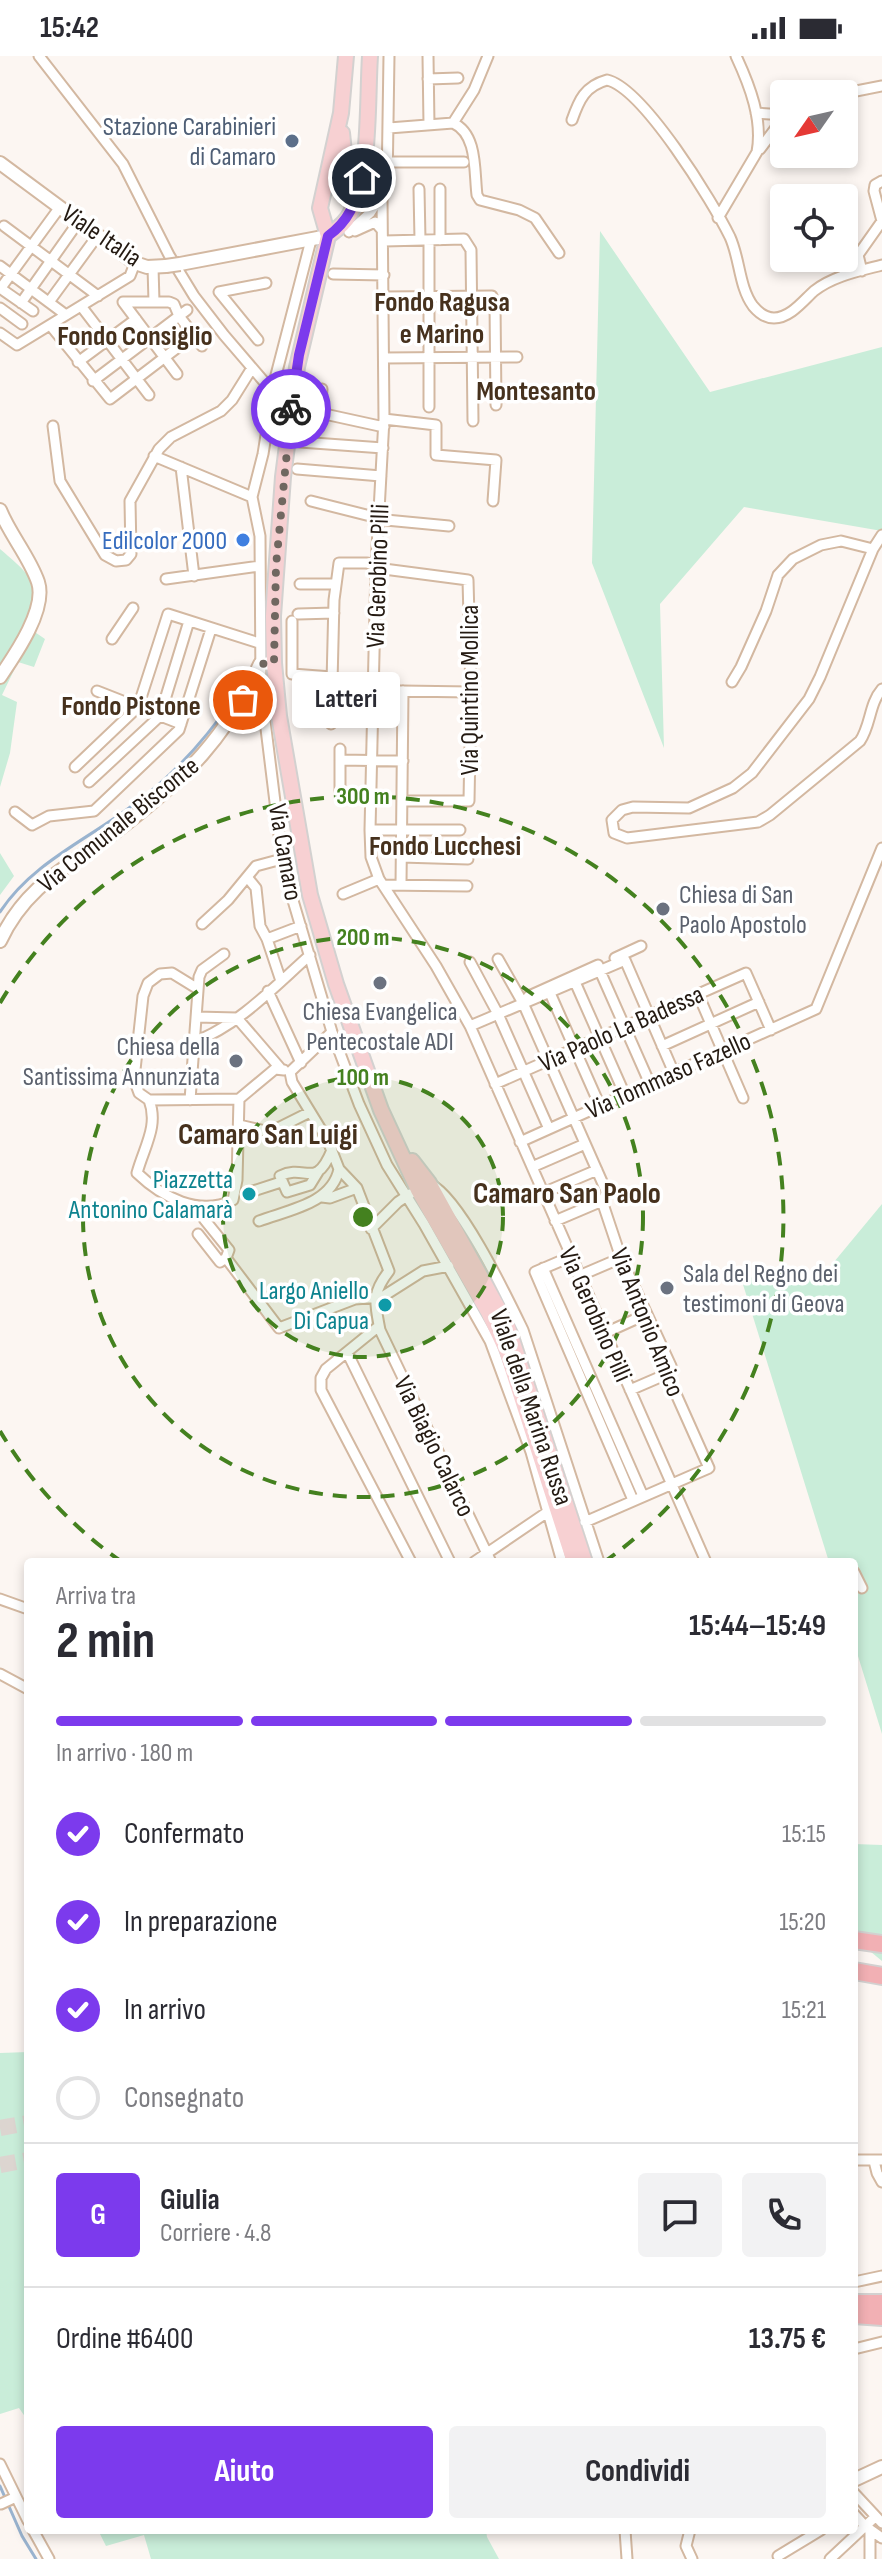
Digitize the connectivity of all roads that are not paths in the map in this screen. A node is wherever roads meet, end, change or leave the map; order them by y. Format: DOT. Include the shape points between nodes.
graph roads {
  1 [pos="39,56"];
  2 [pos="346,56"];
  3 [pos="370,56"];
  4 [pos="389,56"];
  5 [pos="428,56"];
  6 [pos="488,56"];
  7 [pos="736,56"];
  8 [pos="458,78"];
  9 [pos="428,79"];
  10 [pos="882,86"];
  11 [pos="858,91"];
  12 [pos="341,113"];
  13 [pos="756,113"];
  14 [pos="770,114"];
  15 [pos="572,120"];
  16 [pos="453,123"];
  17 [pos="429,125"];
  18 [pos="389,128"];
  19 [pos="770,135"];
  20 [pos="757,152"];
  21 [pos="388,162"];
  22 [pos="464,162"];
  23 [pos="0,163"];
  24 [pos="882,181"];
  25 [pos="359,189"];
  26 [pos="419,189"];
  27 [pos="440,189"];
  28 [pos="382,197"];
  29 [pos="60,207"];
  30 [pos="320,208"];
  31 [pos="718,218"];
  32 [pos="4,226"];
  33 [pos="76,226"];
  34 [pos="349,232"];
  35 [pos="328,236"];
  36 [pos="384,236"];
  37 [pos="94,240"];
  38 [pos="311,240"];
  39 [pos="424,240"];
  40 [pos="440,240"];
  41 [pos="31,247"];
  42 [pos="559,253"];
  43 [pos="51,261"];
  44 [pos="135,263"];
  45 [pos="882,265"];
  46 [pos="0,266"];
  47 [pos="160,266"];
  48 [pos="862,271"];
  49 [pos="11,274"];
  50 [pos="333,274"];
  51 [pos="69,275"];
  52 [pos="384,275"];
  53 [pos="266,283"];
  54 [pos="0,288"];
  55 [pos="31,289"];
  56 [pos="98,296"];
  57 [pos="429,296"];
  58 [pos="472,296"];
  59 [pos="384,297"];
  60 [pos="49,302"];
  61 [pos="154,302"];
  62 [pos="21,303"];
  63 [pos="81,306"];
  64 [pos="0,308"];
  65 [pos="33,311"];
  66 [pos="183,313"];
  67 [pos="66,315"];
  68 [pos="136,319"];
  69 [pos="22,324"];
  70 [pos="50,325"];
  71 [pos="0,333"];
  72 [pos="194,335"];
  73 [pos="150,338"];
  74 [pos="107,340"];
  75 [pos="258,340"];
  76 [pos="202,346"];
  77 [pos="165,357"];
  78 [pos="473,357"];
  79 [pos="496,357"];
  80 [pos="517,357"];
  81 [pos="384,358"];
  82 [pos="429,358"];
  83 [pos="122,360"];
  84 [pos="78,362"];
  85 [pos="252,368"];
  86 [pos="177,374"];
  87 [pos="136,379"];
  88 [pos="93,381"];
  89 [pos="322,389"];
  90 [pos="272,391"];
  91 [pos="149,395"];
  92 [pos="496,405"];
  93 [pos="429,407"];
  94 [pos="473,421"];
  95 [pos="384,423"];
  96 [pos="53,426"];
  97 [pos="300,442"];
  98 [pos="383,448"];
  99 [pos="154,456"];
  100 [pos="181,467"];
  101 [pos="297,469"];
  102 [pos="381,476"];
  103 [pos="252,497"];
  104 [pos="311,501"];
  105 [pos="493,501"];
  106 [pos="0,510"];
  107 [pos="379,519"];
  108 [pos="449,526"];
  109 [pos="882,535"];
  110 [pos="873,549"];
  111 [pos="260,566"];
  112 [pos="376,566"];
  113 [pos="194,576"];
  114 [pos="166,579"];
  115 [pos="300,584"];
  116 [pos="336,584"];
  117 [pos="133,608"];
  118 [pos="334,613"];
  119 [pos="189,621"];
  120 [pos="211,629"];
  121 [pos="112,639"];
  122 [pos="259,643"];
  123 [pos="267,664"];
  124 [pos="0,677"];
  125 [pos="332,677"];
  126 [pos="732,682"];
  127 [pos="882,689"];
  128 [pos="332,690"];
  129 [pos="97,691"];
  130 [pos="372,691"];
  131 [pos="403,691"];
  132 [pos="471,692"];
  133 [pos="262,698"];
  134 [pos="243,700"];
  135 [pos="138,707"];
  136 [pos="160,716"];
  137 [pos="181,724"];
  138 [pos="331,724"];
  139 [pos="340,749"];
  140 [pos="340,760"];
  141 [pos="371,761"];
  142 [pos="403,761"];
  143 [pos="75,767"];
  144 [pos="89,782"];
  145 [pos="340,791"];
  146 [pos="402,801"];
  147 [pos="15,812"];
  148 [pos="370,830"];
  149 [pos="402,830"];
  150 [pos="460,830"];
  151 [pos="882,848"];
  152 [pos="401,857"];
  153 [pos="282,859"];
  154 [pos="468,859"];
  155 [pos="247,877"];
  156 [pos="381,882"];
  157 [pos="401,885"];
  158 [pos="467,886"];
  159 [pos="343,894"];
  160 [pos="202,924"];
  161 [pos="301,926"];
  162 [pos="267,939"];
  163 [pos="0,941"];
  164 [pos="641,946"];
  165 [pos="224,954"];
  166 [pos="310,955"];
  167 [pos="498,959"];
  168 [pos="470,962"];
  169 [pos="600,971"];
  170 [pos="281,981"];
  171 [pos="575,982"];
  172 [pos="198,989"];
  173 [pos="268,991"];
  174 [pos="550,993"];
  175 [pos="698,994"];
  176 [pos="759,1002"];
  177 [pos="523,1003"];
  178 [pos="498,1014"];
  179 [pos="649,1015"];
  180 [pos="196,1017"];
  181 [pos="237,1018"];
  182 [pos="711,1024"];
  183 [pos="470,1026"];
  184 [pos="625,1026"];
  185 [pos="771,1030"];
  186 [pos="332,1032"];
  187 [pos="600,1038"];
  188 [pos="194,1042"];
  189 [pos="662,1046"];
  190 [pos="575,1049"];
  191 [pos="723,1051"];
  192 [pos="548,1061"];
  193 [pos="301,1063"];
  194 [pos="285,1070"];
  195 [pos="523,1072"];
  196 [pos="674,1073"];
  197 [pos="495,1084"];
  198 [pos="650,1084"];
  199 [pos="625,1095"];
  200 [pos="743,1098"];
  201 [pos="239,1099"];
  202 [pos="149,1100"];
  203 [pos="190,1100"];
  204 [pos="600,1106"];
  205 [pos="310,1112"];
  206 [pos="574,1118"];
  207 [pos="239,1125"];
  208 [pos="549,1129"];
  209 [pos="520,1142"];
  210 [pos="585,1144"];
  211 [pos="333,1150"];
  212 [pos="532,1167"];
  213 [pos="339,1169"];
  214 [pos="597,1170"];
  215 [pos="318,1172"];
  216 [pos="282,1184"];
  217 [pos="357,1188"];
  218 [pos="418,1190"];
  219 [pos="247,1193"];
  220 [pos="543,1193"];
  221 [pos="321,1197"];
  222 [pos="602,1201"];
  223 [pos="204,1219"];
  224 [pos="259,1221"];
  225 [pos="555,1221"];
  226 [pos="371,1229"];
  227 [pos="198,1234"];
  228 [pos="570,1257"];
  229 [pos="226,1258"];
  230 [pos="621,1258"];
  231 [pos="449,1266"];
  232 [pos="579,1276"];
  233 [pos="376,1298"];
  234 [pos="647,1314"];
  235 [pos="377,1329"];
  236 [pos="605,1333"];
  237 [pos="347,1352"];
  238 [pos="667,1374"];
  239 [pos="630,1390"];
  240 [pos="672,1484"];
  241 [pos="638,1498"];
  242 [pos="549,1511"];
  243 [pos="585,1522"];
  244 [pos="409,1558"];
  245 [pos="448,1558"];
  246 [pos="489,1558"];
  247 [pos="561,1558"];
  248 [pos="573,1558"];
  249 [pos="584,1558"];
  250 [pos="598,1558"];
  251 [pos="704,1558"];
  252 [pos="858,1580"];
  253 [pos="862,1588"];
  254 [pos="0,1599"];
  255 [pos="24,1608"];
  256 [pos="0,1674"];
  257 [pos="24,1687"];
  258 [pos="858,1933"];
  259 [pos="882,1937"];
  260 [pos="858,1941"];
  261 [pos="882,1944"];
  262 [pos="858,1972"];
  263 [pos="882,1976"];
  264 [pos="878,2160"];
  265 [pos="882,2182"];
  266 [pos="882,2276"];
  267 [pos="858,2281"];
  268 [pos="882,2303"];
  269 [pos="858,2310"];
  270 [pos="882,2317"];
  271 [pos="881,2344"];
  272 [pos="858,2348"];
  273 [pos="0,2464"];
  274 [pos="882,2467"];
  275 [pos="858,2479"];
  276 [pos="16,2497"];
  277 [pos="858,2497"];
  278 [pos="1,2504"];
  279 [pos="24,2513"];
  280 [pos="858,2518"];
  281 [pos="879,2520"];
  282 [pos="867,2528"];
  283 [pos="35,2534"];
  284 [pos="625,2534"];
  285 [pos="689,2534"];
  286 [pos="814,2534"];
  287 [pos="882,2538"];
  288 [pos="778,2556"];
  289 [pos="49,2559"];
  290 [pos="627,2559"];
  291 [pos="692,2559"];
  292 [pos="830,2559"];
  293 [pos="870,2559"];
  1 -- 85 [label="street" via="123,164 181,276"];
  2 -- 12 [label="main road"];
  3 -- 25 [label="main road"];
  4 -- 18 [label="street, Via Gerobino Pilli"];
  5 -- 9 [label="street"];
  6 -- 16 [label="street"];
  7 -- 13 [label="street"];
  8 -- 9 [label="street"];
  9 -- 17 [label="street"];
  10 -- 11 [label="street"];
  12 -- 25 [label="main road" via="341,182 348,194"];
  12 -- 30 [label="main road"];
  13 -- 14 [label="street"];
  13 -- 20 [label="street"];
  15 -- 31 [label="street" via="584,92 607,80 619,84 661,129"];
  16 -- 17 [label="street"];
  16 -- 42 [label="street" via="471,143 480,200 535,218"];
  17 -- 18 [label="street"];
  18 -- 21 [label="street, Via Gerobino Pilli"];
  19 -- 20 [label="street"];
  20 -- 31 [label="street"];
  21 -- 22 [label="street"];
  21 -- 28 [label="street, Via Gerobino Pilli"];
  23 -- 29 [label="main road, Viale Italia"];
  24 -- 48 [label="street" via="874,191 882,221 858,255"];
  25 -- 35 [label="main road" via="350,214"];
  26 -- 39 [label="street"];
  27 -- 40 [label="street"];
  28 -- 34 [label="street"];
  28 -- 36 [label="street, Via Gerobino Pilli"];
  29 -- 33 [label="main road, Viale Italia"];
  29 -- 41 [label="street"];
  30 -- 35 [label="main road"];
  30 -- 38 [label="main road"];
  31 -- 48 [label="street" via="734,248 746,292 765,316 784,315 822,285"];
  32 -- 41 [label="street"];
  33 -- 37 [label="main road, Viale Italia"];
  33 -- 43 [label="street"];
  34 -- 35 [label="street"];
  34 -- 36 [label="street" via="375,222"];
  35 -- 38 [label="main road, Viale Italia"];
  35 -- 123 [label="main road, Viale della Marina Russa" via="291,404"];
  36 -- 39 [label="street"];
  36 -- 52 [label="street, Via Gerobino Pilli"];
  37 -- 44 [label="main road, Viale Italia"];
  37 -- 51 [label="street"];
  38 -- 47 [label="main road, Viale Italia, bridge"];
  38 -- 90 [label="street, Via Camaro"];
  39 -- 40 [label="street"];
  39 -- 57 [label="street"];
  40 -- 58 [label="street" via="464,239 471,250"];
  41 -- 43 [label="street"];
  41 -- 49 [label="street"];
  43 -- 51 [label="street"];
  43 -- 55 [label="street"];
  44 -- 47 [label="main road, Viale Italia"];
  44 -- 56 [label="street" via="130,276"];
  45 -- 48 [label="street"];
  46 -- 49 [label="street"];
  47 -- 61 [label="street"];
  49 -- 54 [label="street"];
  49 -- 55 [label="street"];
  50 -- 52 [label="street"];
  51 -- 56 [label="street"];
  51 -- 60 [label="street"];
  52 -- 59 [label="street, Via Gerobino Pilli"];
  53 -- 75 [label="street" via="219,292"];
  54 -- 62 [label="street"];
  55 -- 60 [label="street"];
  55 -- 62 [label="street"];
  56 -- 63 [label="street"];
  57 -- 58 [label="street"];
  57 -- 59 [label="street"];
  57 -- 82 [label="street"];
  58 -- 78 [label="street"];
  58 -- 79 [label="street" via="494,299"];
  59 -- 81 [label="street, Via Gerobino Pilli"];
  60 -- 67 [label="street"];
  61 -- 66 [label="street" via="174,304"];
  61 -- 68 [label="street" via="123,302"];
  62 -- 65 [label="street"];
  63 -- 67 [label="street"];
  63 -- 74 [label="street"];
  64 -- 69 [label="street"];
  66 -- 72 [label="street"];
  66 -- 73 [label="street"];
  67 -- 70 [label="street"];
  68 -- 73 [label="street"];
  68 -- 74 [label="street"];
  70 -- 71 [label="street" via="17,345"];
  70 -- 84 [label="street"];
  72 -- 76 [label="street"];
  72 -- 77 [label="street"];
  73 -- 77 [label="street"];
  73 -- 83 [label="street"];
  74 -- 83 [label="street"];
  74 -- 84 [label="street"];
  77 -- 86 [label="street"];
  77 -- 87 [label="street"];
  78 -- 79 [label="street"];
  78 -- 82 [label="street"];
  78 -- 94 [label="street"];
  79 -- 80 [label="street"];
  79 -- 92 [label="street"];
  81 -- 82 [label="street"];
  81 -- 95 [label="street, Via Gerobino Pilli"];
  82 -- 93 [label="street"];
  83 -- 87 [label="street"];
  83 -- 88 [label="street"];
  84 -- 88 [label="street"];
  85 -- 90 [label="street"];
  85 -- 99 [label="street" via="227,406 171,437"];
  87 -- 88 [label="street" via="110,399"];
  87 -- 91 [label="street"];
  89 -- 95 [label="street" via="320,413"];
  90 -- 103 [label="street, Via Camaro"];
  95 -- 98 [label="street, Via Gerobino Pilli"];
  95 -- 105 [label="street" via="436,425 436,455 496,460"];
  96 -- 99 [label="street" via="60,481 112,560 130,557 130,501"];
  97 -- 98 [label="street"];
  98 -- 102 [label="street, Via Gerobino Pilli"];
  99 -- 100 [label="street"];
  100 -- 103 [label="street"];
  100 -- 113 [label="street"];
  101 -- 102 [label="street"];
  102 -- 107 [label="street, Via Gerobino Pilli"];
  103 -- 111 [label="street, Via Camaro" via="259,520"];
  104 -- 107 [label="street"];
  106 -- 124 [label="main road" via="40,591 35,614"];
  107 -- 108 [label="street"];
  107 -- 112 [label="street, Via Gerobino Pilli"];
  109 -- 110 [label="street"];
  110 -- 126 [label="street" via="841,541 793,559 778,575"];
  110 -- 127 [label="street" via="809,699 752,773 689,808 622,810 612,820 614,833 627,838 764,820 860,741"];
  111 -- 113 [label="street"];
  111 -- 122 [label="street, Via Camaro"];
  112 -- 116 [label="street" via="339,563"];
  112 -- 130 [label="street, Via Gerobino Pilli"];
  112 -- 132 [label="street, Via Quintino Mollica" via="468,580"];
  113 -- 114 [label="street"];
  115 -- 116 [label="street"];
  116 -- 118 [label="street"];
  117 -- 121 [label="street"];
  118 -- 125 [label="street"];
  118 -- 125 [label="street" via="295,617 292,674"];
  119 -- 120 [label="street"];
  119 -- 135 [label="street" via="168,614"];
  119 -- 136 [label="street"];
  120 -- 122 [label="street"];
  120 -- 137 [label="street"];
  122 -- 123 [label="street, Via Camaro"];
  123 -- 133 [label="street, Via Camaro"];
  123 -- 134 [label="main road, Via Comunale Bisconte"];
  123 -- 218 [label="main road, Viale della Marina Russa" via="310,895 381,1110"];
  125 -- 128 [label="street"];
  128 -- 130 [label="street"];
  128 -- 138 [label="street"];
  129 -- 135 [label="street"];
  130 -- 131 [label="street"];
  130 -- 141 [label="street, Via Gerobino Pilli"];
  131 -- 132 [label="street"];
  131 -- 142 [label="street"];
  132 -- 146 [label="street, Via Quintino Mollica" via="469,801"];
  133 -- 134 [label="street"];
  133 -- 153 [label="street, Via Camaro"];
  134 -- 163 [label="main road, Via Comunale Bisconte" via="193,767 125,825 39,886"];
  135 -- 136 [label="street"];
  135 -- 143 [label="street"];
  136 -- 137 [label="street"];
  136 -- 144 [label="street"];
  137 -- 147 [label="street" via="94,811 49,816 32,825"];
  139 -- 140 [label="street"];
  140 -- 141 [label="street"];
  140 -- 145 [label="street"];
  141 -- 142 [label="street"];
  141 -- 148 [label="street, Via Gerobino Pilli"];
  142 -- 146 [label="street"];
  146 -- 149 [label="street"];
  148 -- 149 [label="street"];
  148 -- 156 [label="street, Via Gerobino Pilli" via="371,857"];
  149 -- 150 [label="street"];
  149 -- 152 [label="street"];
  151 -- 185 [label="street, Via Tommaso Fazello" via="816,1009"];
  152 -- 154 [label="street"];
  152 -- 157 [label="street"];
  153 -- 155 [label="street" via="256,866"];
  153 -- 161 [label="street, Via Camaro"];
  155 -- 160 [label="street"];
  155 -- 162 [label="street" via="256,888 260,926"];
  156 -- 157 [label="street"];
  156 -- 159 [label="street"];
  156 -- 183 [label="street, Via Gerobino Pilli"];
  157 -- 158 [label="street"];
  161 -- 162 [label="street"];
  161 -- 166 [label="street, Via Camaro"];
  162 -- 170 [label="street"];
  164 -- 177 [label="street"];
  165 -- 172 [label="street" via="202,970"];
  166 -- 170 [label="street"];
  166 -- 186 [label="street, Via Camaro"];
  167 -- 177 [label="street, Via Antonio Amico"];
  168 -- 178 [label="street"];
  169 -- 171 [label="street"];
  169 -- 179 [label="street" via="625,960"];
  169 -- 184 [label="street"];
  170 -- 173 [label="street"];
  171 -- 174 [label="street"];
  171 -- 187 [label="street"];
  172 -- 180 [label="street"];
  172 -- 202 [label="street" via="167,973 156,975 145,987 134,1079 139,1093"];
  173 -- 181 [label="street"];
  173 -- 193 [label="street"];
  174 -- 177 [label="street"];
  174 -- 190 [label="street"];
  175 -- 176 [label="street, Via Paolo La Badessa" via="746,973"];
  175 -- 179 [label="street, Via Paolo La Badessa"];
  175 -- 182 [label="street"];
  176 -- 182 [label="street"];
  176 -- 185 [label="street"];
  177 -- 178 [label="street"];
  177 -- 192 [label="street, Via Antonio Amico"];
  178 -- 183 [label="street"];
  178 -- 195 [label="street"];
  179 -- 184 [label="street, Via Paolo La Badessa"];
  179 -- 189 [label="street"];
  180 -- 181 [label="street"];
  180 -- 188 [label="street"];
  181 -- 188 [label="street"];
  181 -- 194 [label="street"];
  182 -- 189 [label="street"];
  182 -- 191 [label="street"];
  183 -- 197 [label="street, Via Gerobino Pilli"];
  184 -- 187 [label="street, Via Paolo La Badessa"];
  184 -- 198 [label="street"];
  185 -- 191 [label="street, Via Tommaso Fazello"];
  186 -- 193 [label="street"];
  186 -- 218 [label="street, Via Camaro" via="375,1140"];
  187 -- 190 [label="street, Via Paolo La Badessa"];
  187 -- 199 [label="street"];
  188 -- 203 [label="street"];
  189 -- 196 [label="street"];
  190 -- 192 [label="street, Via Paolo La Badessa"];
  190 -- 204 [label="street"];
  191 -- 196 [label="street, Via Tommaso Fazello"];
  191 -- 200 [label="street"];
  192 -- 195 [label="street, Via Paolo La Badessa"];
  192 -- 206 [label="street, Via Antonio Amico"];
  193 -- 194 [label="street"];
  194 -- 201 [label="street" via="275,1069"];
  194 -- 205 [label="street"];
  195 -- 197 [label="street, Via Paolo La Badessa"];
  195 -- 208 [label="street"];
  196 -- 198 [label="street, Via Tommaso Fazello"];
  197 -- 209 [label="street, Via Gerobino Pilli"];
  198 -- 199 [label="street, Via Tommaso Fazello"];
  199 -- 204 [label="street, Via Tommaso Fazello"];
  201 -- 203 [label="street"];
  201 -- 207 [label="street"];
  202 -- 203 [label="street"];
  202 -- 207 [label="street" via="154,1125 137,1173 191,1206 233,1200"];
  204 -- 206 [label="street, Via Tommaso Fazello"];
  205 -- 207 [label="street" via="270,1132"];
  205 -- 211 [label="street"];
  206 -- 208 [label="street, Via Tommaso Fazello"];
  206 -- 210 [label="street, Via Antonio Amico"];
  208 -- 209 [label="street, Via Tommaso Fazello"];
  209 -- 212 [label="street, Via Gerobino Pilli"];
  210 -- 212 [label="street"];
  210 -- 214 [label="street, Via Antonio Amico"];
  211 -- 213 [label="street"];
  211 -- 215 [label="street"];
  212 -- 220 [label="street, Via Gerobino Pilli"];
  213 -- 217 [label="street"];
  213 -- 221 [label="street"];
  214 -- 220 [label="street"];
  214 -- 222 [label="street, Via Antonio Amico" via="607,1193"];
  215 -- 216 [label="street" via="286,1173 280,1176"];
  215 -- 216 [label="street" via="310,1185 287,1192"];
  216 -- 219 [label="street"];
  217 -- 221 [label="street"];
  217 -- 226 [label="street"];
  218 -- 226 [label="street"];
  218 -- 231 [label="street, Via Camaro"];
  218 -- 243 [label="street" via="439,1188 454,1206 523,1330"];
  218 -- 248 [label="main road, Viale della Marina Russa" via="506,1350"];
  218 -- 249 [label="main road, Viale della Marina Russa" via="498,1304"];
  220 -- 225 [label="street, Via Gerobino Pilli"];
  221 -- 224 [label="street"];
  222 -- 225 [label="street"];
  222 -- 230 [label="street, Via Antonio Amico"];
  223 -- 229 [label="street" via="229,1250"];
  225 -- 228 [label="street, Via Gerobino Pilli"];
  226 -- 233 [label="street" via="389,1271 377,1286"];
  227 -- 229 [label="street" via="220,1262"];
  228 -- 232 [label="street, Via Gerobino Pilli"];
  228 -- 241 [label="street" via="543,1268"];
  229 -- 233 [label="street" via="279,1328 355,1299"];
  230 -- 232 [label="street"];
  230 -- 234 [label="street, Via Antonio Amico"];
  231 -- 233 [label="street" via="423,1271"];
  231 -- 242 [label="street, Via Camaro" via="490,1341"];
  232 -- 236 [label="street, Via Gerobino Pilli"];
  233 -- 235 [label="street, Via Biagio Calarco"];
  234 -- 236 [label="street"];
  234 -- 238 [label="street, Via Antonio Amico" via="671,1366"];
  235 -- 237 [label="street"];
  235 -- 246 [label="street, Via Biagio Calarco"];
  236 -- 239 [label="street, Via Gerobino Pilli"];
  237 -- 244 [label="street" via="323,1374 321,1390"];
  237 -- 245 [label="street"];
  238 -- 239 [label="street"];
  238 -- 240 [label="street, Via Antonio Amico" via="709,1468"];
  239 -- 240 [label="street, Via Gerobino Pilli"];
  240 -- 241 [label="street"];
  240 -- 251 [label="street, Via Gerobino Pilli"];
  241 -- 243 [label="street"];
  242 -- 246 [label="street"];
  242 -- 247 [label="street, Via Camaro"];
  243 -- 250 [label="street"];
  252 -- 253 [label="street"];
  254 -- 255 [label="street"];
  256 -- 257 [label="street"];
  258 -- 259 [label="highway"];
  260 -- 261 [label="highway"];
  262 -- 263 [label="highway"];
  264 -- 265 [label="street"];
  266 -- 267 [label="street"];
  268 -- 269 [label="highway"];
  269 -- 270 [label="highway"];
  271 -- 272 [label="street"];
  273 -- 276 [label="street"];
  274 -- 275 [label="main road"];
  276 -- 278 [label="street"];
  276 -- 279 [label="street"];
  277 -- 281 [label="street"];
  280 -- 282 [label="street"];
  281 -- 282 [label="street"];
  282 -- 287 [label="street"];
  282 -- 292 [label="street"];
  282 -- 293 [label="street"];
  283 -- 289 [label="street"];
  284 -- 290 [label="street"];
  285 -- 291 [label="street" via="686,2546"];
  286 -- 288 [label="street"];
}
